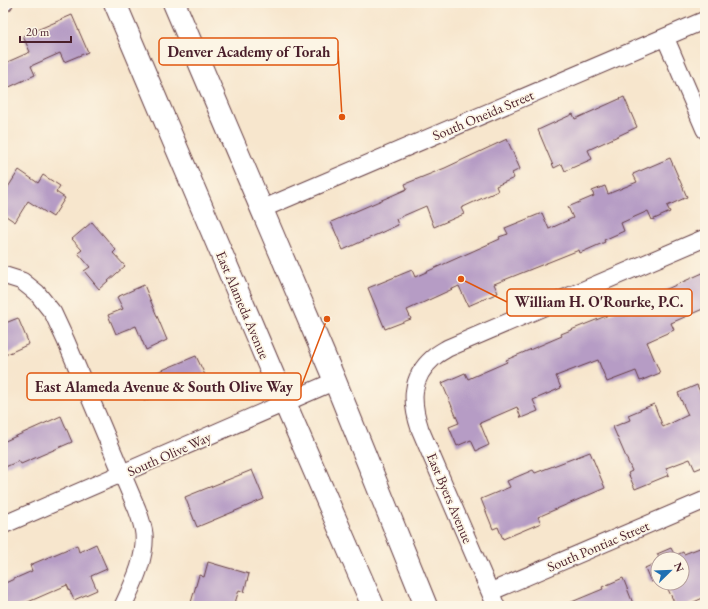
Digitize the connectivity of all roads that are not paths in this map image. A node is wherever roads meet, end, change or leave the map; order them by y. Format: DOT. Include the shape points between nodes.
graph roads {
  1 [pos="115,3"];
  2 [pos="174,3"];
  3 [pos="705,20"];
  4 [pos="665,37"];
  5 [pos="705,130"];
  6 [pos="262,209"];
  7 [pos="705,238"];
  8 [pos="3,275"];
  9 [pos="334,382"];
  10 [pos="285,403"];
  11 [pos="122,474"];
  12 [pos="705,500"];
  13 [pos="3,525"];
  14 [pos="493,599"];
  15 [pos="123,606"];
  16 [pos="373,606"];
  17 [pos="426,606"];
  1 -- 10 [label="main road, East Alameda Avenue"];
  2 -- 6 [label="main road"];
  3 -- 4 [label="street, South Oneida Street"];
  4 -- 5 [label="street"];
  4 -- 6 [label="street, South Oneida Street"];
  6 -- 9 [label="main road"];
  7 -- 14 [label="street, East Byers Avenue" via="448,348 424,367 414,387 414,405 420,429"];
  8 -- 11 [label="street" via="22,281 37,293 53,313"];
  9 -- 10 [label="street, South Olive Way"];
  9 -- 17 [label="main road"];
  10 -- 11 [label="street, South Olive Way"];
  10 -- 16 [label="main road, East Alameda Avenue"];
  11 -- 13 [label="street, South Olive Way"];
  11 -- 15 [label="street" via="137,509 144,539 138,570"];
  12 -- 14 [label="street, South Pontiac Street"];
}
